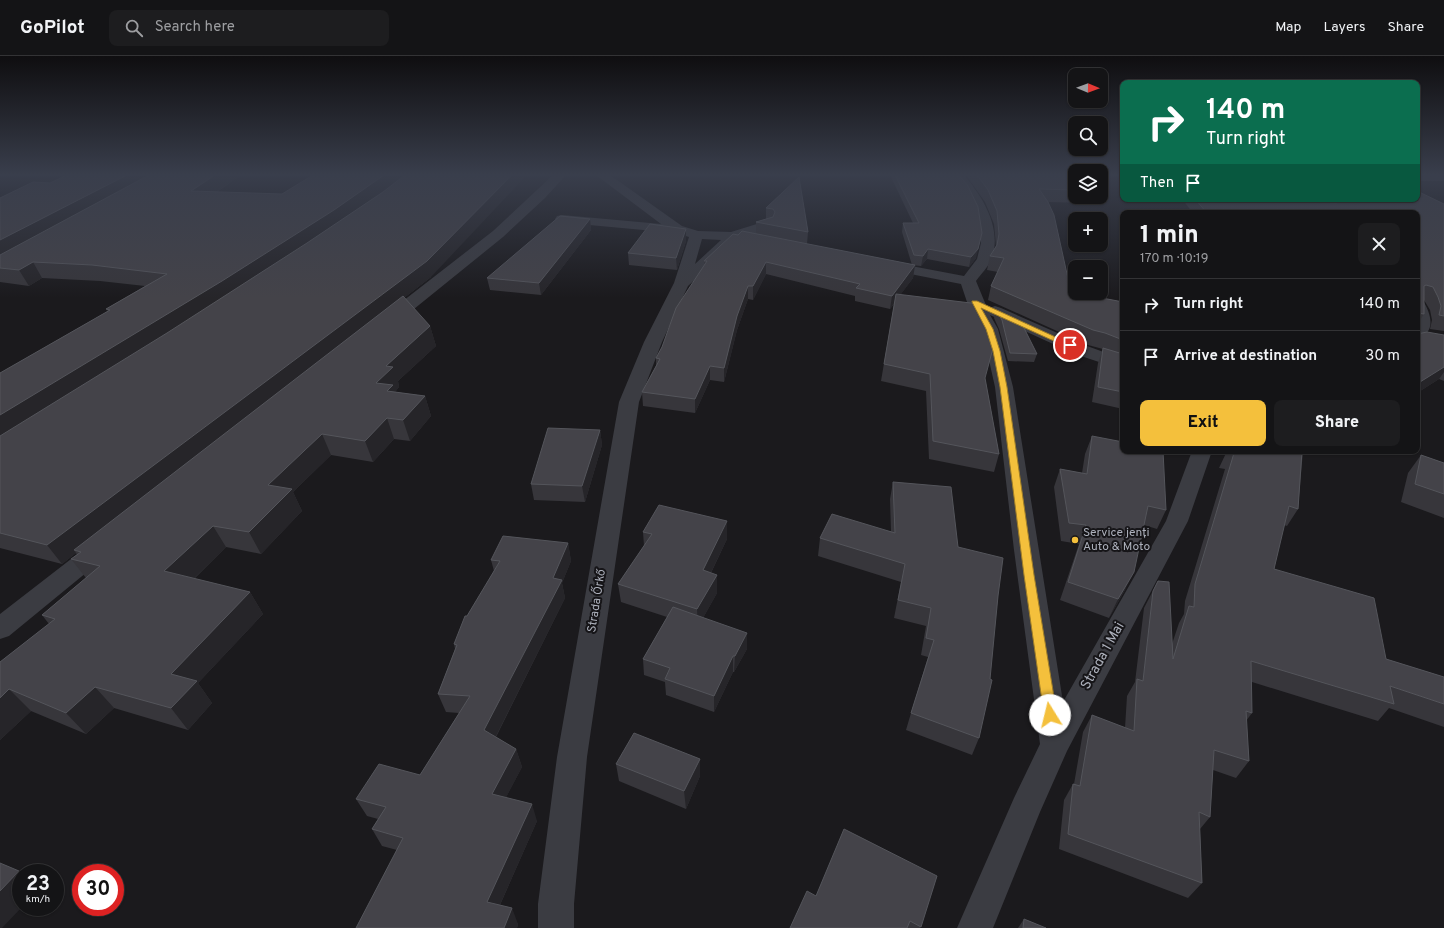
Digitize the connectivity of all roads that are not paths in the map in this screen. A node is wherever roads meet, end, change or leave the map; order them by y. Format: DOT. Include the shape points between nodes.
graph roads {
  1 [pos="517,216"];
  2 [pos="658,216"];
  3 [pos="984,216"];
  4 [pos="562,219"];
  5 [pos="677,229"];
  6 [pos="762,233"];
  7 [pos="697,235"];
  8 [pos="734,236"];
  9 [pos="876,263"];
  10 [pos="968,281"];
  11 [pos="681,284"];
  12 [pos="975,302"];
  13 [pos="1420,310"];
  14 [pos="373,332"];
  15 [pos="1422,339"];
  16 [pos="1120,365"];
  17 [pos="1201,454"];
  18 [pos="118,535"];
  19 [pos="0,629"];
  20 [pos="1055,744"];
  21 [pos="556,928"];
  22 [pos="976,928"];
  1 -- 14 [label="street"];
  2 -- 5 [label="street"];
  3 -- 10 [label="street" via="988,243 984,259"];
  4 -- 5 [label="street"];
  5 -- 7 [label="street"];
  6 -- 8 [label="street, Strada Őrkő"];
  7 -- 8 [label="street"];
  7 -- 11 [label="street, Strada Őrkő"];
  8 -- 11 [label="street, Strada Őrkő"];
  9 -- 10 [label="street"];
  10 -- 12 [label="street"];
  11 -- 21 [label="street, Strada Őrkő" via="652,342 629,402 572,757 556,904"];
  12 -- 16 [label="street"];
  12 -- 20 [label="street" via="990,329 1004,387 1026,557"];
  13 -- 15 [label="street" via="1424,319"];
  17 -- 20 [label="street, Strada 1 Mai" via="1177,521"];
  18 -- 19 [label="street"];
  20 -- 22 [label="street, Strada 1 Mai"];
}
